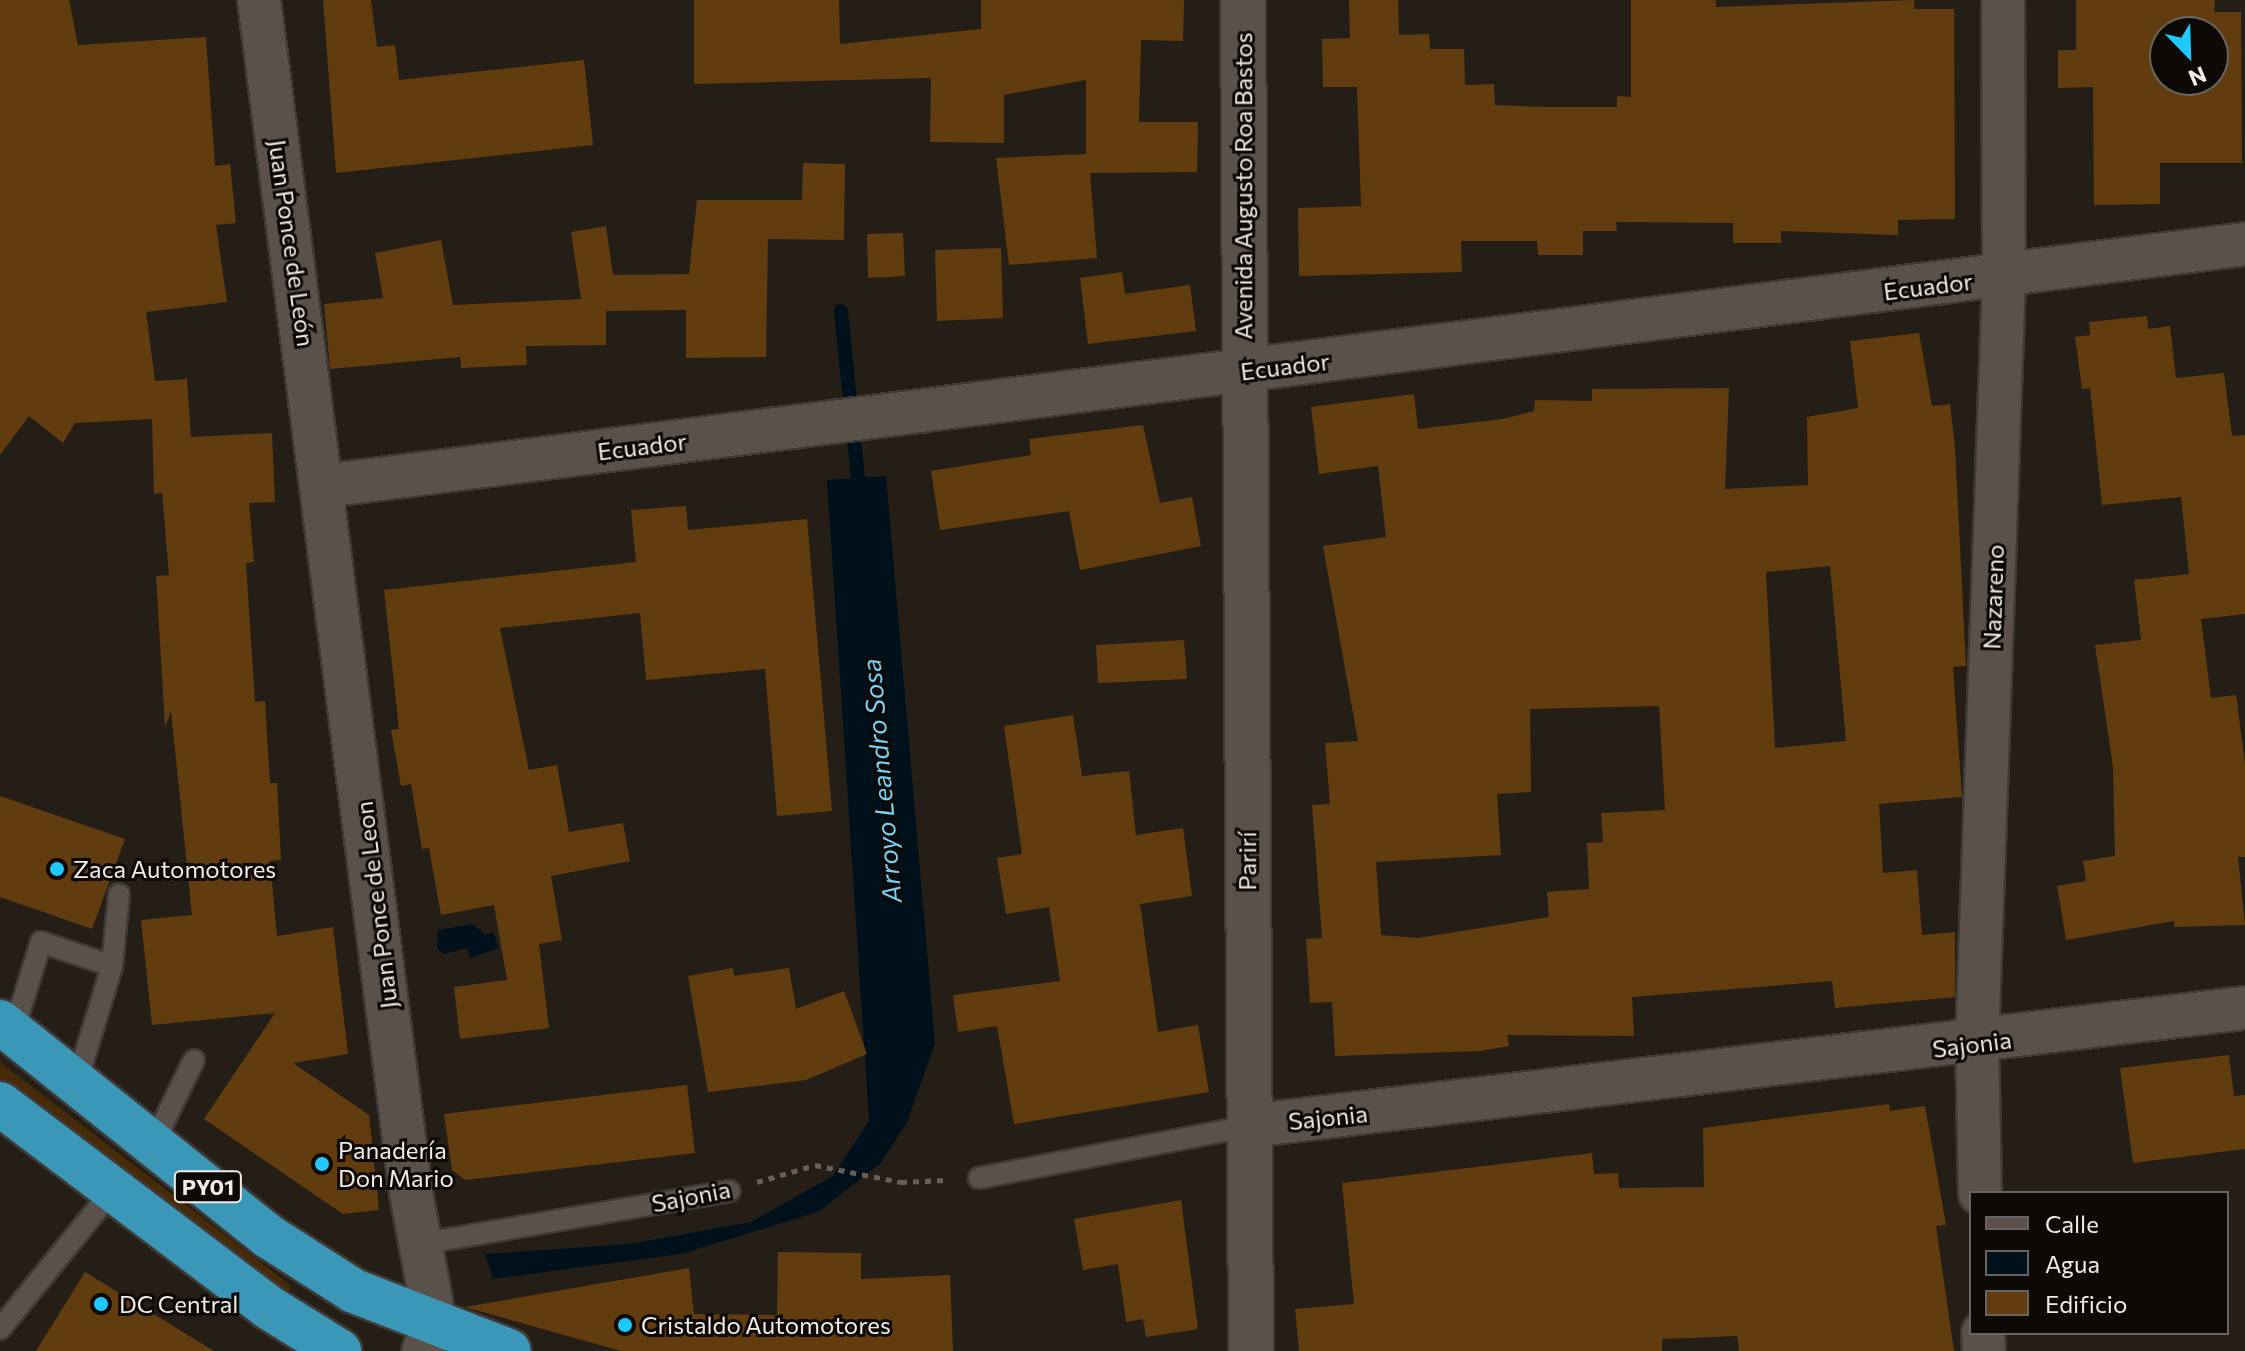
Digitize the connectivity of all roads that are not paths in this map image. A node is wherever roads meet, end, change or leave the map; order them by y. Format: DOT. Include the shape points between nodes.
graph roads {
  1 [pos="259,0"];
  2 [pos="1243,0"];
  3 [pos="2003,0"];
  4 [pos="2245,244"];
  5 [pos="2004,276"];
  6 [pos="1244,372"];
  7 [pos="324,486"];
  8 [pos="119,894"];
  9 [pos="112,966"];
  10 [pos="2245,1008"];
  11 [pos="7,1027"];
  12 [pos="1977,1043"];
  13 [pos="194,1060"];
  14 [pos="76,1084"];
  15 [pos="0,1104"];
  16 [pos="1249,1126"];
  17 [pos="154,1142"];
  18 [pos="979,1178"];
  19 [pos="113,1190"];
  20 [pos="729,1191"];
  21 [pos="1980,1191"];
  22 [pos="420,1244"];
  23 [pos="0,1329"];
  24 [pos="429,1336"];
  25 [pos="339,1351"];
  26 [pos="509,1351"];
  27 [pos="1251,1351"];
  1 -- 7 [label="street, Juan Ponce de León"];
  2 -- 6 [label="main road, Avenida Augusto Roa Bastos"];
  3 -- 5 [label="street, Nazareno"];
  4 -- 5 [label="street, Ecuador"];
  5 -- 6 [label="street, Ecuador"];
  5 -- 12 [label="street, Nazareno"];
  6 -- 7 [label="street, Ecuador"];
  6 -- 16 [label="main road, Parirí"];
  7 -- 22 [label="street, Juan Ponce de Leon"];
  8 -- 9 [label="lane"];
  9 -- 11 [label="lane" via="41,942"];
  9 -- 14 [label="lane"];
  10 -- 12 [label="street, Sajonia"];
  11 -- 14 [label="highway, PY01"];
  12 -- 16 [label="street, Sajonia"];
  12 -- 21 [label="street, Nazareno"];
  13 -- 17 [label="lane"];
  14 -- 17 [label="highway, PY01"];
  15 -- 19 [label="highway, PY01"];
  16 -- 18 [label="lane, Sajonia"];
  16 -- 27 [label="main road, Parirí"];
  17 -- 24 [label="highway, PY01" via="268,1236"];
  19 -- 23 [label="lane"];
  19 -- 25 [label="highway, PY01"];
  20 -- 22 [label="lane, Sajonia"];
  22 -- 24 [label="street, Juan Ponce de Leon"];
  24 -- 26 [label="highway, PY01"];
}
